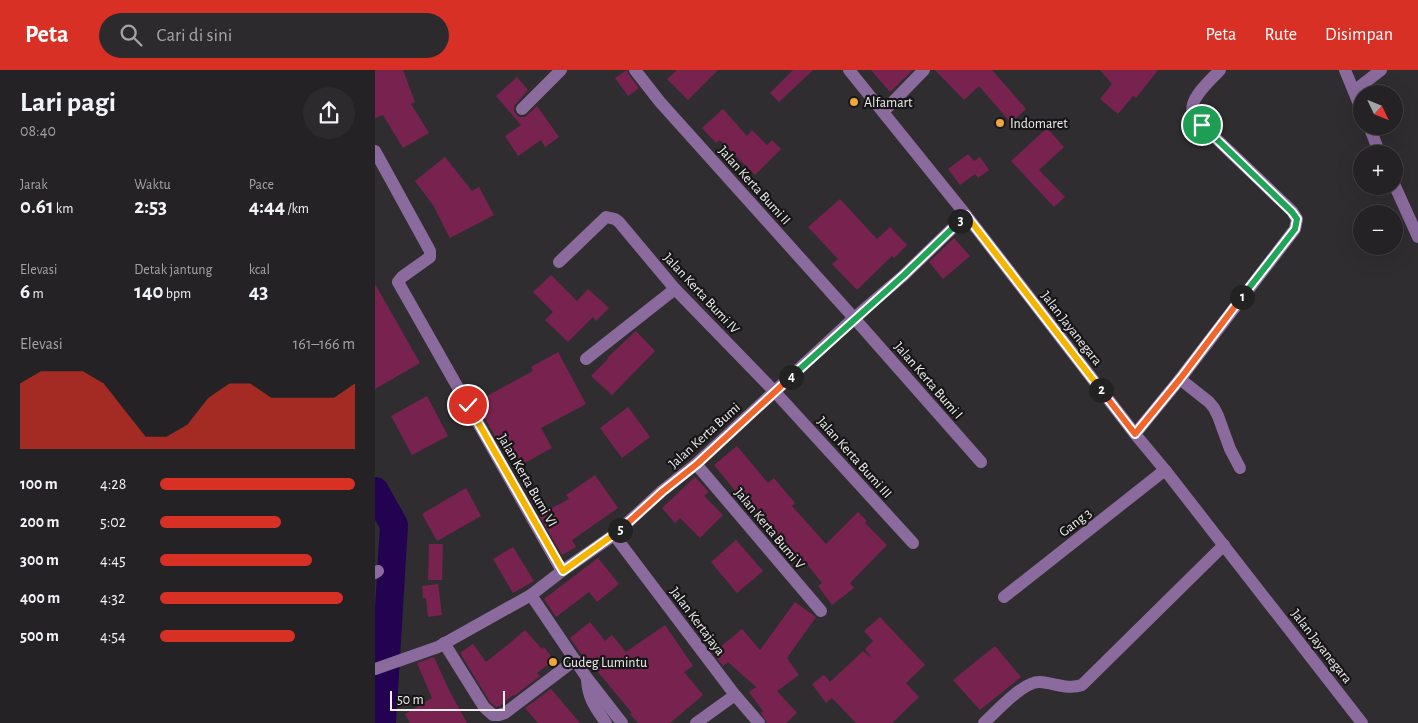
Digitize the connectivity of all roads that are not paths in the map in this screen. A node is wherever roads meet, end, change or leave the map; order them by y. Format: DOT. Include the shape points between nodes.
graph roads {
  1 [pos="561,70"];
  2 [pos="635,70"];
  3 [pos="849,70"];
  4 [pos="924,70"];
  5 [pos="1220,70"];
  6 [pos="1345,70"];
  7 [pos="1381,70"];
  8 [pos="1362,85"];
  9 [pos="1353,89"];
  10 [pos="522,109"];
  11 [pos="883,112"];
  12 [pos="375,151"];
  13 [pos="1399,195"];
  14 [pos="966,215"];
  15 [pos="1418,236"];
  16 [pos="559,262"];
  17 [pos="675,289"];
  18 [pos="854,318"];
  19 [pos="586,360"];
  20 [pos="1180,379"];
  21 [pos="775,392"];
  22 [pos="1135,434"];
  23 [pos="981,462"];
  24 [pos="697,464"];
  25 [pos="1240,468"];
  26 [pos="1165,470"];
  27 [pos="614,535"];
  28 [pos="913,543"];
  29 [pos="1224,545"];
  30 [pos="563,571"];
  31 [pos="531,595"];
  32 [pos="1004,597"];
  33 [pos="821,611"];
  34 [pos="441,645"];
  35 [pos="575,660"];
  36 [pos="375,669"];
  37 [pos="587,678"];
  38 [pos="735,695"];
  39 [pos="606,723"];
  40 [pos="622,723"];
  41 [pos="696,723"];
  42 [pos="759,723"];
  43 [pos="984,723"];
  44 [pos="1362,723"];
  1 -- 10 [label="street"];
  2 -- 18 [label="street, Jalan Kerta Bumi II"];
  3 -- 11 [label="street, Jalan Jayanegara"];
  4 -- 11 [label="street"];
  5 -- 20 [label="street" via="1194,99 1193,113 1297,219 1295,229"];
  6 -- 9 [label="street"];
  7 -- 8 [label="street"];
  11 -- 14 [label="street, Jalan Jayanegara"];
  12 -- 30 [label="street, Jalan Kerta Bumi VI" via="430,251 430,257 398,282"];
  13 -- 15 [label="street"];
  14 -- 18 [label="street, Jalan Kerta Bumi"];
  14 -- 22 [label="street, Jalan Jayanegara"];
  16 -- 17 [label="street, Jalan Kerta Bumi IV" via="606,217 615,219"];
  17 -- 19 [label="street"];
  17 -- 21 [label="street, Jalan Kerta Bumi IV"];
  18 -- 21 [label="street, Jalan Kerta Bumi"];
  18 -- 23 [label="street, Jalan Kerta Bumi I"];
  20 -- 22 [label="street"];
  20 -- 25 [label="street" via="1214,408"];
  21 -- 24 [label="street, Jalan Kerta Bumi"];
  21 -- 28 [label="street, Jalan Kerta Bumi III"];
  22 -- 26 [label="street, Jalan Jayanegara"];
  24 -- 27 [label="street, Jalan Kerta Bumi"];
  24 -- 33 [label="street, Jalan Kerta Bumi V"];
  26 -- 29 [label="street, Jalan Jayanegara"];
  26 -- 32 [label="street, Gang 3"];
  27 -- 30 [label="street, Jalan Kerta Bumi"];
  27 -- 38 [label="street, Jalan Kertajaya"];
  29 -- 43 [label="street" via="1082,686 1028,684"];
  29 -- 44 [label="street, Jalan Jayanegara"];
  30 -- 31 [label="street, Jalan Kerta Bumi"];
  31 -- 34 [label="street, Jalan Kerta Bumi"];
  31 -- 35 [label="street"];
  34 -- 35 [label="street" via="484,708 493,715 505,713"];
  34 -- 36 [label="street, Jalan Kerta Bumi"];
  35 -- 37 [label="street"];
  37 -- 39 [label="street" via="591,700"];
  37 -- 40 [label="street"];
  38 -- 41 [label="street"];
  38 -- 42 [label="street, Jalan Kertajaya"];
}
